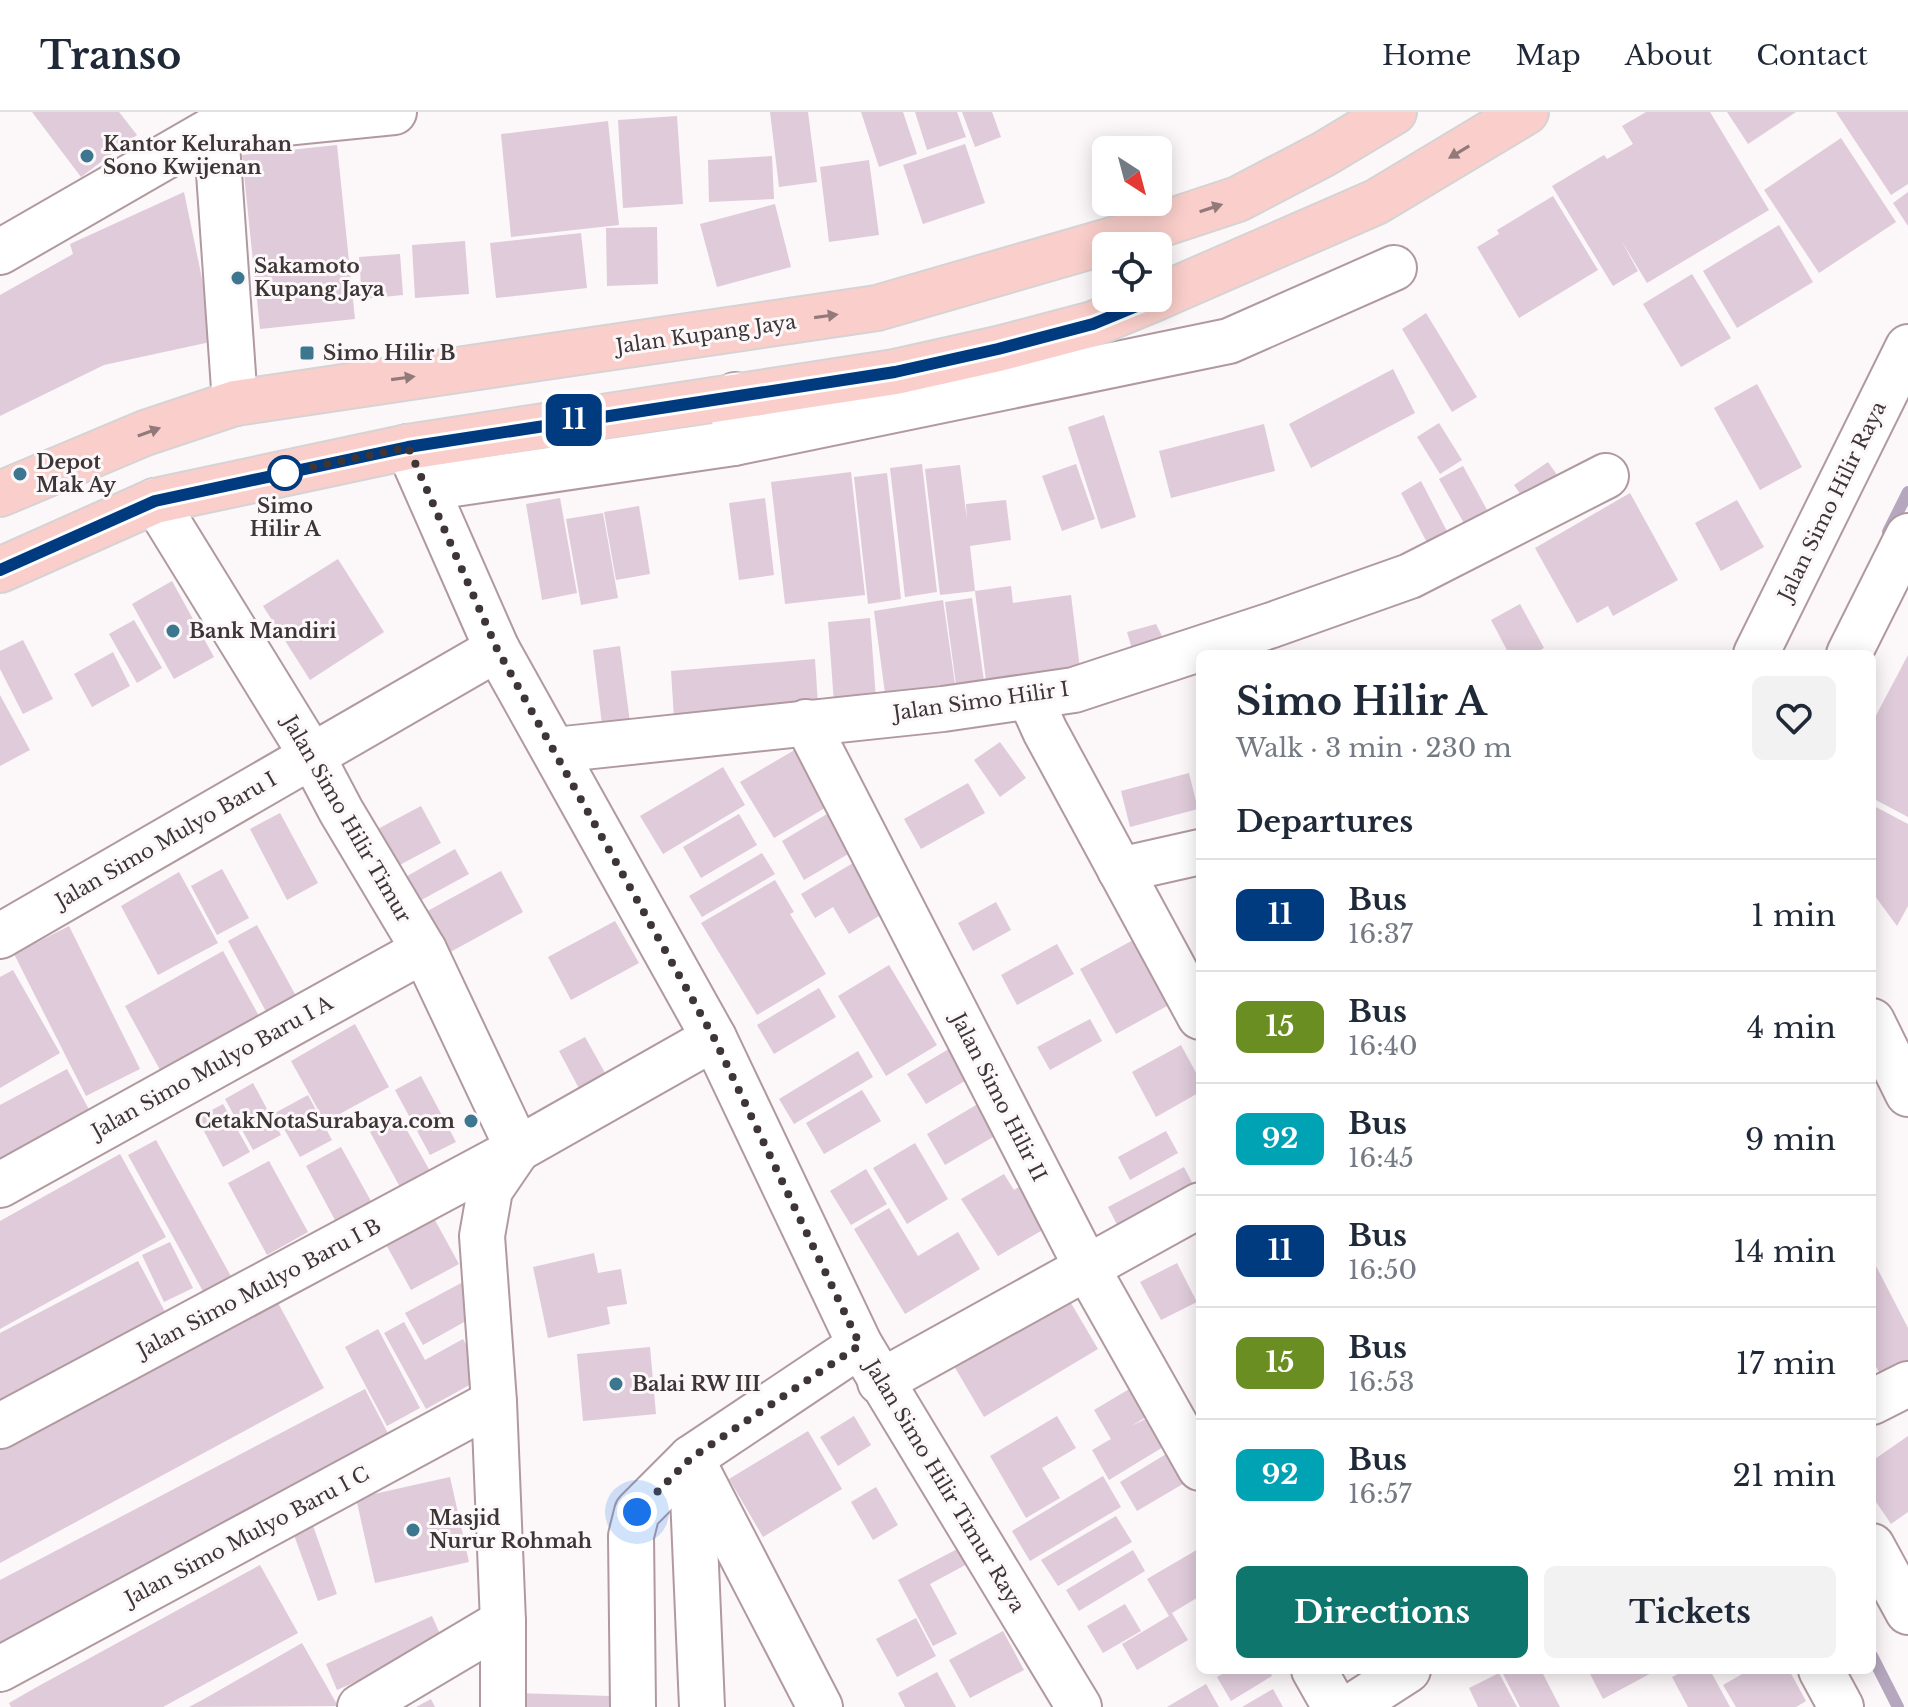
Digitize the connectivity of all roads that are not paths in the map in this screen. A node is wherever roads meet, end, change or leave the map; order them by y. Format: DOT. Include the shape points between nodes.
graph roads {
  1 [pos="394,112"];
  2 [pos="1394,112"];
  3 [pos="1526,112"];
  4 [pos="229,121"];
  5 [pos="0,252"];
  6 [pos="1394,268"];
  7 [pos="1172,291"];
  8 [pos="877,308"];
  9 [pos="1123,312"];
  10 [pos="1908,347"];
  11 [pos="895,372"];
  12 [pos="735,395"];
  13 [pos="235,403"];
  14 [pos="734,443"];
  15 [pos="408,447"];
  16 [pos="1606,476"];
  17 [pos="427,488"];
  18 [pos="0,494"];
  19 [pos="155,501"];
  20 [pos="1908,536"];
  21 [pos="0,570"];
  22 [pos="497,649"];
  23 [pos="1758,650"];
  24 [pos="1851,650"];
  25 [pos="1030,698"];
  26 [pos="806,722"];
  27 [pos="555,750"];
  28 [pos="312,756"];
  29 [pos="1196,853"];
  30 [pos="1120,870"];
  31 [pos="0,936"];
  32 [pos="424,950"];
  33 [pos="1196,1010"];
  34 [pos="1876,1029"];
  35 [pos="714,1038"];
  36 [pos="1908,1094"];
  37 [pos="518,1149"];
  38 [pos="0,1185"];
  39 [pos="1196,1207"];
  40 [pos="1087,1268"];
  41 [pos="870,1364"];
  42 [pos="1908,1384"];
  43 [pos="1876,1400"];
  44 [pos="494,1402"];
  45 [pos="0,1426"];
  46 [pos="691,1458"];
  47 [pos="1196,1461"];
  48 [pos="1876,1553"];
  49 [pos="1908,1612"];
  50 [pos="503,1622"];
  51 [pos="0,1669"];
  52 [pos="1316,1674"];
  53 [pos="1402,1674"];
  54 [pos="360,1707"];
  55 [pos="503,1707"];
  56 [pos="633,1707"];
  57 [pos="702,1707"];
  58 [pos="820,1707"];
  59 [pos="1079,1707"];
  60 [pos="1335,1707"];
  61 [pos="1351,1707"];
  1 -- 4 [label="street"];
  8 -- 2 [label="main road, Jalan Kupang Jaya, one-way" via="1238,199"];
  3 -- 7 [label="main road, one-way" via="1376,202"];
  4 -- 5 [label="street"];
  4 -- 13 [label="street"];
  6 -- 14 [label="street" via="1229,341"];
  8 -- 11 [label="main road"];
  13 -- 8 [label="main road, Jalan Kupang Jaya, one-way"];
  9 -- 11 [label="main road" via="1093,324"];
  10 -- 23 [label="street, Jalan Simo Hilir Raya"];
  11 -- 12 [label="main road"];
  12 -- 14 [label="street"];
  12 -- 15 [label="main road"];
  18 -- 13 [label="main road, Jalan Kupang Jaya, one-way" via="145,433"];
  14 -- 17 [label="street"];
  15 -- 17 [label="street, Jalan Simo Hilir Timur Raya"];
  15 -- 19 [label="main road"];
  16 -- 25 [label="street, Jalan Simo Hilir I" via="1410,576 1074,690"];
  17 -- 22 [label="street, Jalan Simo Hilir Timur Raya"];
  19 -- 21 [label="main road"];
  19 -- 28 [label="street, Jalan Simo Hilir Timur"];
  20 -- 24 [label="street"];
  22 -- 27 [label="street, Jalan Simo Hilir Timur Raya"];
  22 -- 28 [label="street, Jalan Simo Mulyo Baru I"];
  25 -- 26 [label="street, Jalan Simo Hilir I"];
  25 -- 30 [label="street"];
  26 -- 27 [label="street, Jalan Simo Hilir I"];
  26 -- 40 [label="street, Jalan Simo Hilir II"];
  27 -- 35 [label="street, Jalan Simo Hilir Timur Raya"];
  28 -- 31 [label="street, Jalan Simo Mulyo Baru I"];
  28 -- 32 [label="street, Jalan Simo Hilir Timur"];
  29 -- 30 [label="street"];
  30 -- 33 [label="street"];
  32 -- 37 [label="street, Jalan Simo Hilir Timur"];
  32 -- 38 [label="street, Jalan Simo Mulyo Baru I A"];
  34 -- 36 [label="street"];
  35 -- 37 [label="street, Jalan Simo Mulyo Baru I B"];
  35 -- 41 [label="street, Jalan Simo Hilir Timur Raya"];
  37 -- 44 [label="street" via="490,1190 482,1236"];
  37 -- 45 [label="street, Jalan Simo Mulyo Baru I B"];
  39 -- 40 [label="street"];
  40 -- 41 [label="street"];
  40 -- 47 [label="street, Jalan Simo Hilir II"];
  41 -- 46 [label="street"];
  41 -- 59 [label="street, Jalan Simo Hilir Timur Raya"];
  42 -- 43 [label="street"];
  44 -- 50 [label="street"];
  44 -- 51 [label="street, Jalan Simo Mulyo Baru I C"];
  46 -- 56 [label="street" via="637,1512 631,1536"];
  46 -- 57 [label="street"];
  46 -- 58 [label="street"];
  48 -- 49 [label="street"];
  50 -- 54 [label="street"];
  50 -- 55 [label="street"];
  52 -- 60 [label="street"];
  53 -- 61 [label="street"];
}
